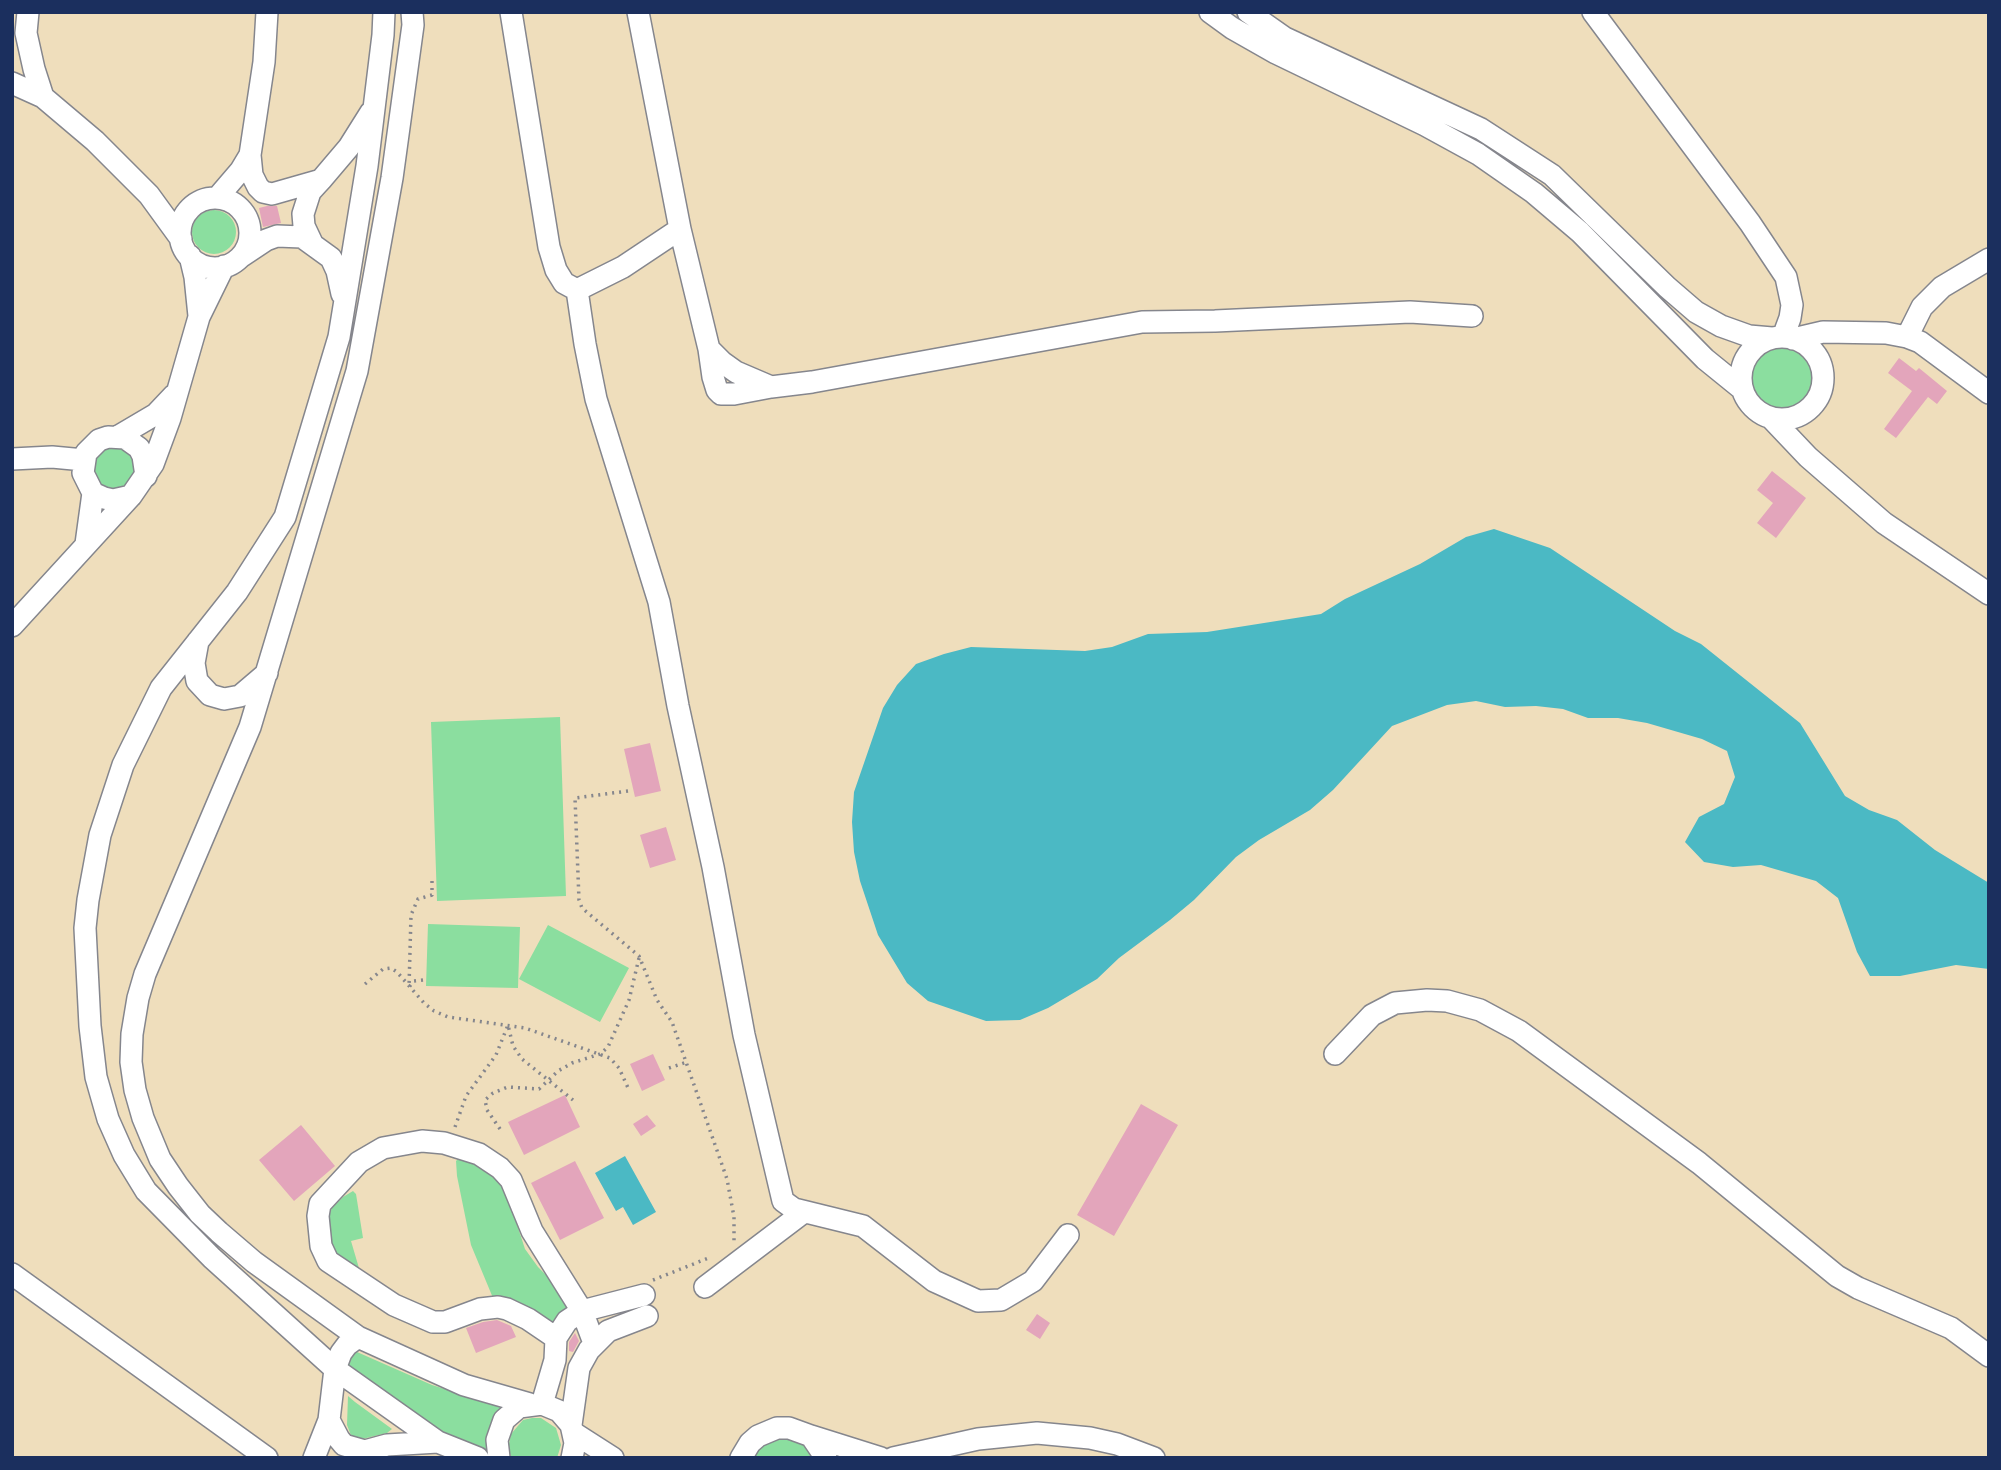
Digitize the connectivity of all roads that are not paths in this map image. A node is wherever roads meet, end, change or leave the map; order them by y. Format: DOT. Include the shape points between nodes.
graph roads {
  1 [pos="267,12"];
  2 [pos="384,12"];
  3 [pos="412,12"];
  4 [pos="511,12"];
  5 [pos="638,12"];
  6 [pos="1210,12"];
  7 [pos="1248,12"];
  8 [pos="1594,12"];
  9 [pos="22,30"];
  10 [pos="12,83"];
  11 [pos="43,97"];
  12 [pos="374,107"];
  13 [pos="250,155"];
  14 [pos="321,180"];
  15 [pos="272,194"];
  16 [pos="149,195"];
  17 [pos="216,202"];
  18 [pos="680,229"];
  19 [pos="312,243"];
  20 [pos="186,248"];
  21 [pos="1989,259"];
  22 [pos="232,261"];
  23 [pos="578,290"];
  24 [pos="345,304"];
  25 [pos="1472,316"];
  26 [pos="199,317"];
  27 [pos="1907,337"];
  28 [pos="1783,338"];
  29 [pos="1742,389"];
  30 [pos="178,391"];
  31 [pos="1989,393"];
  32 [pos="1771,418"];
  33 [pos="117,437"];
  34 [pos="12,459"];
  35 [pos="84,460"];
  36 [pos="146,476"];
  37 [pos="93,493"];
  38 [pos="131,496"];
  39 [pos="86,544"];
  40 [pos="1989,594"];
  41 [pos="12,626"];
  42 [pos="198,641"];
  43 [pos="267,673"];
  44 [pos="1335,1054"];
  45 [pos="804,1212"];
  46 [pos="1068,1235"];
  47 [pos="12,1274"];
  48 [pos="705,1287"];
  49 [pos="646,1288"];
  50 [pos="582,1311"];
  51 [pos="648,1316"];
  52 [pos="358,1337"];
  53 [pos="556,1338"];
  54 [pos="594,1343"];
  55 [pos="1989,1356"];
  56 [pos="555,1360"];
  57 [pos="579,1368"];
  58 [pos="335,1369"];
  59 [pos="536,1404"];
  60 [pos="329,1420"];
  61 [pos="572,1429"];
  62 [pos="811,1436"];
  63 [pos="438,1442"];
  64 [pos="746,1451"];
  65 [pos="363,1454"];
  66 [pos="613,1457"];
  67 [pos="267,1458"];
  68 [pos="314,1458"];
  69 [pos="478,1458"];
  70 [pos="499,1458"];
  71 [pos="572,1458"];
  72 [pos="730,1458"];
  73 [pos="826,1458"];
  74 [pos="881,1458"];
  75 [pos="893,1458"];
  76 [pos="1154,1458"];
  1 -- 13 [label="street"];
  2 -- 12 [label="street"];
  3 -- 43 [label="street" via="392,178 357,371"];
  4 -- 23 [label="street" via="549,247 564,283"];
  5 -- 18 [label="street"];
  6 -- 29 [label="street" via="1276,53 1478,154 1534,193 1580,232 1705,359"];
  7 -- 28 [label="street" via="1285,38 1481,129 1552,175 1696,312 1740,333"];
  8 -- 28 [label="street" via="1786,277 1792,305"];
  9 -- 11 [label="street"];
  10 -- 11 [label="street"];
  11 -- 16 [label="street"];
  12 -- 14 [label="street"];
  12 -- 24 [label="street"];
  13 -- 15 [label="street" via="255,183"];
  13 -- 17 [label="street"];
  14 -- 15 [label="street"];
  14 -- 19 [label="street" via="310,192 303,214"];
  15 -- 17 [label="street"];
  16 -- 17 [label="street" via="179,202"];
  16 -- 20 [label="street"];
  17 -- 20 [label="street" via="184,219 181,229"];
  17 -- 22 [label="street" via="243,211 250,230 250,239"];
  18 -- 23 [label="street"];
  18 -- 25 [label="street" via="713,377 721,394 812,382 1142,322 1410,312"];
  19 -- 22 [label="street" via="302,237 277,236"];
  19 -- 24 [label="street" via="331,258"];
  20 -- 22 [label="street" via="206,266"];
  20 -- 26 [label="street"];
  21 -- 27 [label="street" via="1942,287 1922,307"];
  22 -- 26 [label="street"];
  23 -- 45 [label="street" via="596,399 659,602 744,1035 783,1201"];
  24 -- 42 [label="street" via="285,517 237,592"];
  26 -- 30 [label="street"];
  27 -- 28 [label="street" via="1824,331"];
  27 -- 31 [label="street"];
  28 -- 29 [label="street" via="1762,342 1747,357"];
  28 -- 32 [label="street" via="1811,350 1823,379 1817,400 1802,414"];
  29 -- 32 [label="street" via="1753,408"];
  30 -- 33 [label="street" via="156,414"];
  30 -- 36 [label="street"];
  32 -- 40 [label="street" via="1884,523"];
  33 -- 35 [label="street" via="99,440"];
  33 -- 36 [label="street" via="139,448"];
  34 -- 35 [label="street"];
  35 -- 37 [label="street" via="84,479"];
  36 -- 38 [label="street"];
  37 -- 38 [label="street" via="113,500"];
  37 -- 39 [label="street"];
  38 -- 39 [label="street"];
  39 -- 41 [label="street"];
  42 -- 43 [label="street" via="197,681 210,695 224,699 240,695"];
  42 -- 58 [label="street" via="161,688 143,722 100,835 85,928 96,1077 108,1119 146,1191 212,1258"];
  43 -- 52 [label="street" via="250,727 145,974 132,1034 132,1071 143,1118 160,1159 200,1214 254,1262"];
  44 -- 55 [label="street" via="1372,1015 1395,1003 1447,1001 1480,1010 1519,1031 1688,1155 1838,1276 1951,1328"];
  45 -- 46 [label="street" via="863,1226 934,1282 978,1301 1001,1300 1033,1281"];
  45 -- 48 [label="street"];
  47 -- 67 [label="street"];
  49 -- 50 [label="street"];
  50 -- 53 [label="street" via="567,1321"];
  50 -- 53 [label="street" via="532,1231 511,1180 470,1150 422,1141 383,1148 359,1162 318,1207 324,1256 394,1306 426,1321 445,1322 498,1307 517,1312"];
  50 -- 54 [label="street"];
  51 -- 54 [label="street" via="608,1331"];
  52 -- 58 [label="street" via="341,1353"];
  52 -- 59 [label="street" via="464,1385"];
  53 -- 56 [label="street"];
  54 -- 57 [label="street"];
  56 -- 57 [label="street"];
  56 -- 59 [label="street"];
  57 -- 61 [label="street"];
  58 -- 60 [label="street"];
  58 -- 63 [label="street"];
  59 -- 61 [label="street" via="559,1411"];
  59 -- 70 [label="street" via="519,1407 504,1420 497,1440"];
  60 -- 65 [label="street" via="339,1440"];
  60 -- 68 [label="street"];
  61 -- 66 [label="street"];
  61 -- 71 [label="street"];
  62 -- 64 [label="street" via="777,1428 758,1436"];
  62 -- 73 [label="street"];
  62 -- 74 [label="street"];
  63 -- 65 [label="street" via="387,1445"];
  63 -- 69 [label="street"];
  64 -- 72 [label="street"];
  75 -- 76 [label="street" via="978,1439 1037,1433 1090,1438"];
}
